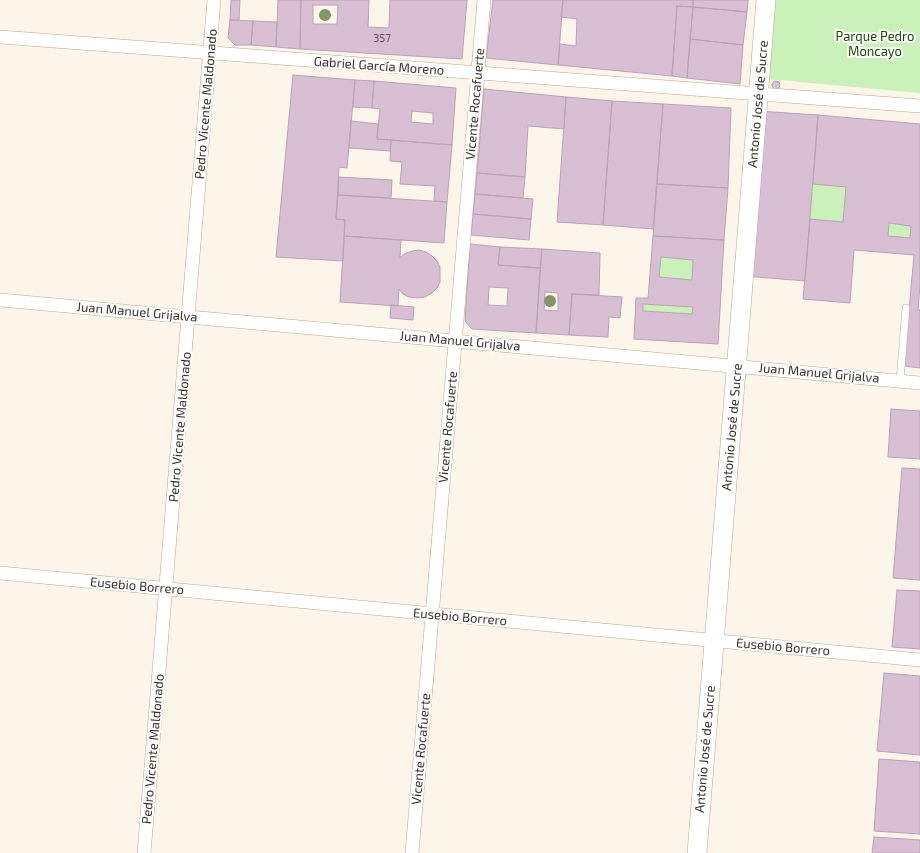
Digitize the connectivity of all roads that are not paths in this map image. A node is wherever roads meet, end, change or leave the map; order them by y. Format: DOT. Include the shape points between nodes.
graph roads {
  1 [pos="214,0"];
  2 [pos="484,0"];
  3 [pos="766,0"];
  4 [pos="0,37"];
  5 [pos="210,53"];
  6 [pos="478,74"];
  7 [pos="758,95"];
  8 [pos="920,106"];
  9 [pos="0,300"];
  10 [pos="906,308"];
  11 [pos="188,317"];
  12 [pos="455,341"];
  13 [pos="736,366"];
  14 [pos="900,381"];
  15 [pos="920,383"];
  16 [pos="0,573"];
  17 [pos="166,589"];
  18 [pos="432,614"];
  19 [pos="714,641"];
  20 [pos="920,660"];
  21 [pos="144,853"];
  22 [pos="412,853"];
  23 [pos="697,853"];
  1 -- 5 [label="street, Pedro Vicente Maldonado"];
  2 -- 6 [label="street, Vicente Rocafuerte"];
  3 -- 7 [label="street, Antonio José de Sucre"];
  4 -- 5 [label="street, Gabriel García Moreno"];
  5 -- 6 [label="street, Gabriel García Moreno"];
  5 -- 11 [label="street, Pedro Vicente Maldonado"];
  6 -- 7 [label="street, Gabriel García Moreno"];
  6 -- 12 [label="street, Vicente Rocafuerte"];
  7 -- 8 [label="street, Gabriel García Moreno"];
  7 -- 13 [label="street, Antonio José de Sucre"];
  9 -- 11 [label="street, Juan Manuel Grijalva"];
  10 -- 14 [label="lane"];
  11 -- 12 [label="street, Juan Manuel Grijalva"];
  11 -- 17 [label="street, Pedro Vicente Maldonado"];
  12 -- 13 [label="street, Juan Manuel Grijalva"];
  12 -- 18 [label="street, Vicente Rocafuerte"];
  13 -- 14 [label="street, Juan Manuel Grijalva"];
  13 -- 19 [label="street, Antonio José de Sucre"];
  14 -- 15 [label="street, Juan Manuel Grijalva"];
  16 -- 17 [label="street, Eusebio Borrero"];
  17 -- 18 [label="street, Eusebio Borrero"];
  17 -- 21 [label="street, Pedro Vicente Maldonado"];
  18 -- 19 [label="street, Eusebio Borrero"];
  18 -- 22 [label="street, Vicente Rocafuerte"];
  19 -- 20 [label="street, Eusebio Borrero"];
  19 -- 23 [label="street, Antonio José de Sucre"];
}
